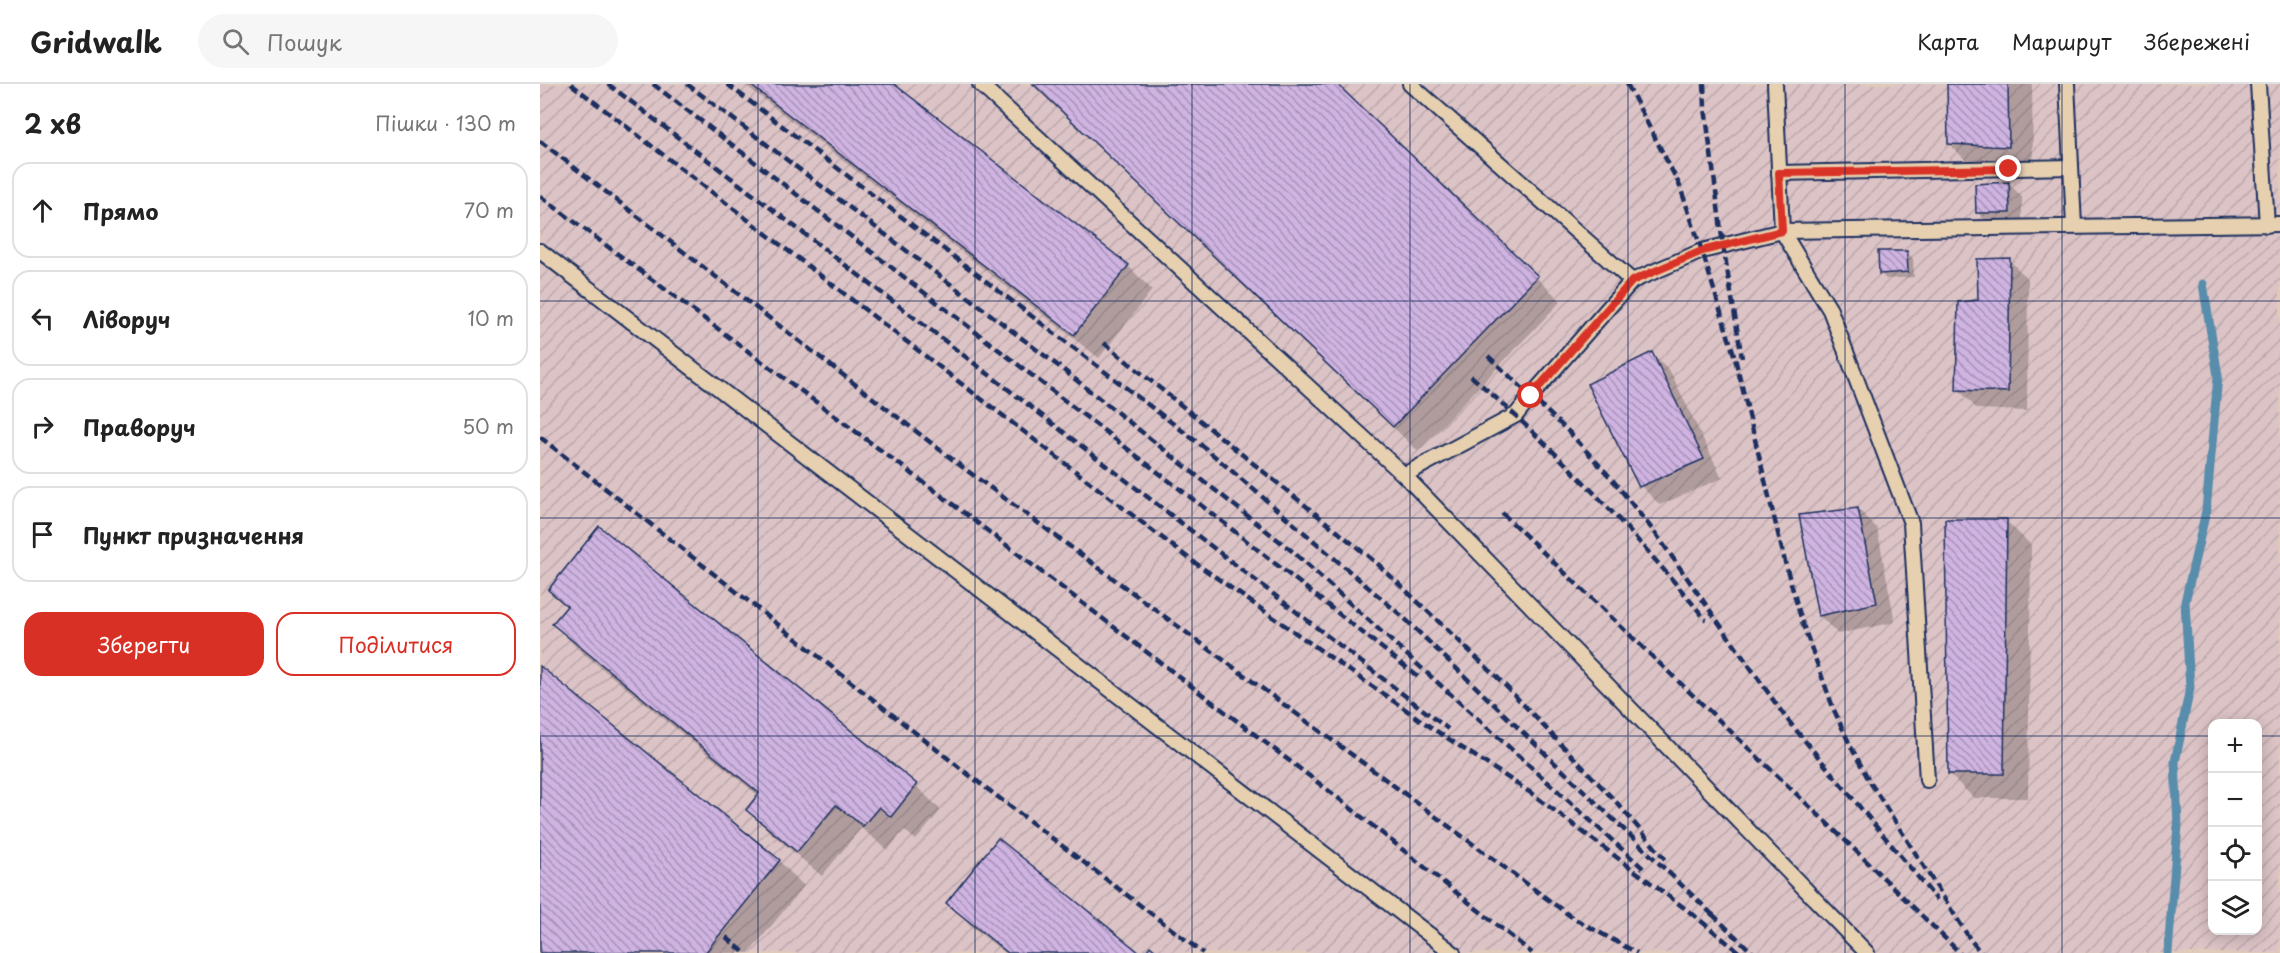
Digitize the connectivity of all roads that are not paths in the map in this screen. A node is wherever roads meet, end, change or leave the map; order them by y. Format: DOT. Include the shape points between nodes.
graph roads {
  1 [pos="980,84"];
  2 [pos="1410,84"];
  3 [pos="1775,84"];
  4 [pos="2067,84"];
  5 [pos="2258,84"];
  6 [pos="2071,167"];
  7 [pos="1779,173"];
  8 [pos="2274,224"];
  9 [pos="2074,226"];
  10 [pos="1782,231"];
  11 [pos="540,251"];
  12 [pos="1632,281"];
  13 [pos="1404,475"];
  14 [pos="1927,780"];
  15 [pos="1452,953"];
  16 [pos="1867,953"];
  1 -- 13 [label="lane"];
  2 -- 12 [label="lane"];
  3 -- 7 [label="lane"];
  4 -- 6 [label="lane"];
  5 -- 8 [label="lane"];
  6 -- 7 [label="lane"];
  6 -- 9 [label="lane"];
  7 -- 10 [label="lane"];
  8 -- 9 [label="lane"];
  9 -- 10 [label="lane"];
  10 -- 12 [label="lane" via="1702,251"];
  10 -- 14 [label="lane" via="1830,310 1911,523"];
  11 -- 15 [label="lane"];
  12 -- 13 [label="lane" via="1516,415"];
  13 -- 16 [label="lane"];
}
